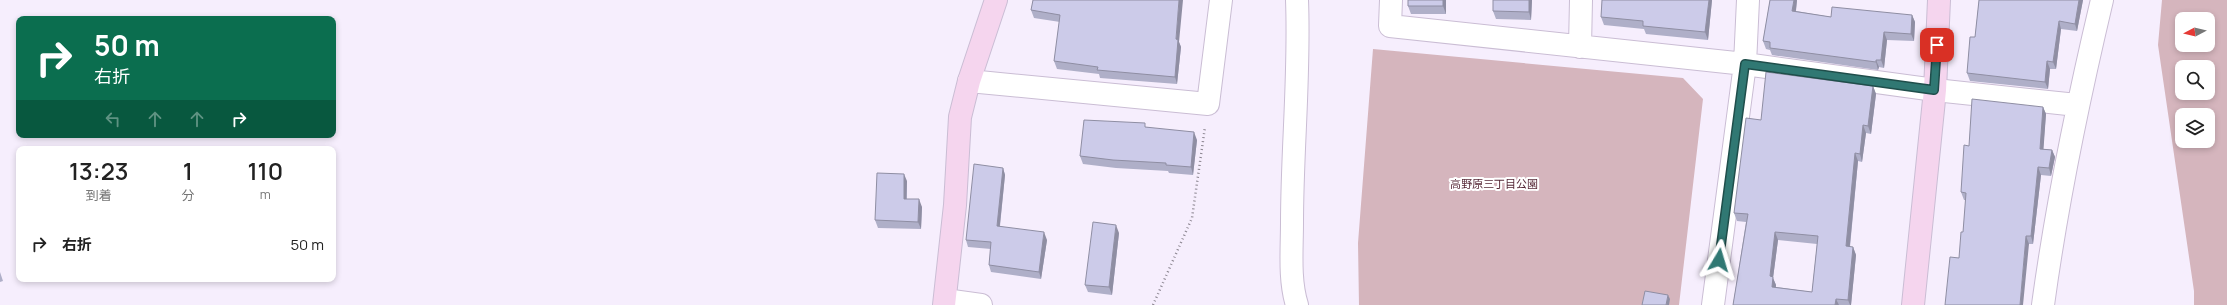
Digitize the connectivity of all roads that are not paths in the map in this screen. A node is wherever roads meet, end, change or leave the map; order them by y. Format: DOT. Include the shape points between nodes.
graph roads {
  1 [pos="996,0"];
  2 [pos="1221,0"];
  3 [pos="1297,0"];
  4 [pos="1391,0"];
  5 [pos="1581,0"];
  6 [pos="1748,0"];
  7 [pos="1939,0"];
  8 [pos="2102,0"];
  9 [pos="1580,47"];
  10 [pos="1745,64"];
  11 [pos="969,81"];
  12 [pos="1934,90"];
  13 [pos="2077,105"];
  14 [pos="944,302"];
  15 [pos="981,305"];
  16 [pos="1297,305"];
  17 [pos="1713,305"];
  18 [pos="1913,305"];
  19 [pos="2043,305"];
  1 -- 11 [label="street"];
  2 -- 11 [label="street" via="1208,104"];
  3 -- 16 [label="street" via="1292,170 1292,266"];
  4 -- 9 [label="street" via="1390,26"];
  5 -- 9 [label="street"];
  6 -- 10 [label="street"];
  7 -- 12 [label="street"];
  8 -- 13 [label="street"];
  9 -- 10 [label="street"];
  10 -- 12 [label="street"];
  10 -- 17 [label="street"];
  11 -- 14 [label="street" via="960,117 955,205"];
  12 -- 13 [label="street"];
  12 -- 18 [label="street"];
  13 -- 19 [label="street" via="2053,233"];
  14 -- 15 [label="street"];
}
